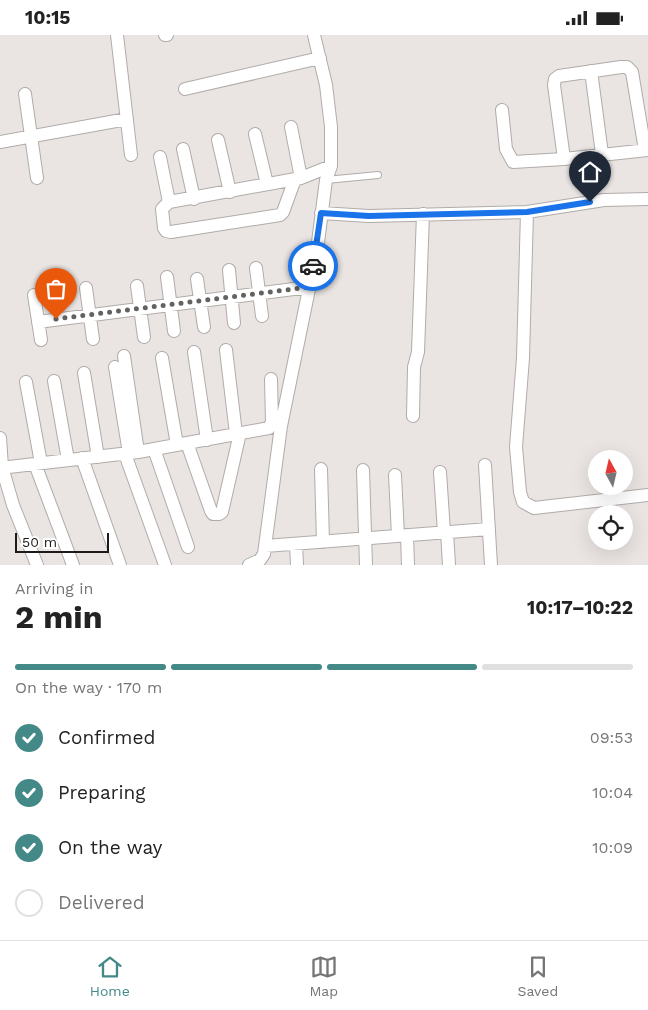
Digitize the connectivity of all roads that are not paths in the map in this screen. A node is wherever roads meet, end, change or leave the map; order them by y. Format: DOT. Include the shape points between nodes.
graph roads {
  1 [pos="117,35"];
  2 [pos="314,35"];
  3 [pos="320,58"];
  4 [pos="591,71"];
  5 [pos="185,89"];
  6 [pos="25,94"];
  7 [pos="502,110"];
  8 [pos="127,119"];
  9 [pos="291,127"];
  10 [pos="255,134"];
  11 [pos="31,136"];
  12 [pos="218,139"];
  13 [pos="0,142"];
  14 [pos="183,149"];
  15 [pos="646,150"];
  16 [pos="602,154"];
  17 [pos="132,155"];
  18 [pos="160,157"];
  19 [pos="564,159"];
  20 [pos="331,166"];
  21 [pos="378,175"];
  22 [pos="37,177"];
  23 [pos="298,178"];
  24 [pos="326,179"];
  25 [pos="266,184"];
  26 [pos="230,191"];
  27 [pos="194,199"];
  28 [pos="648,199"];
  29 [pos="169,202"];
  30 [pos="527,212"];
  31 [pos="321,213"];
  32 [pos="423,214"];
  33 [pos="256,268"];
  34 [pos="229,269"];
  35 [pos="167,277"];
  36 [pos="197,279"];
  37 [pos="137,286"];
  38 [pos="309,287"];
  39 [pos="86,288"];
  40 [pos="259,293"];
  41 [pos="34,295"];
  42 [pos="231,297"];
  43 [pos="201,301"];
  44 [pos="170,305"];
  45 [pos="140,309"];
  46 [pos="90,315"];
  47 [pos="262,316"];
  48 [pos="38,322"];
  49 [pos="234,323"];
  50 [pos="204,327"];
  51 [pos="174,331"];
  52 [pos="144,337"];
  53 [pos="93,339"];
  54 [pos="41,340"];
  55 [pos="226,350"];
  56 [pos="194,352"];
  57 [pos="124,356"];
  58 [pos="162,358"];
  59 [pos="115,367"];
  60 [pos="84,373"];
  61 [pos="271,379"];
  62 [pos="54,381"];
  63 [pos="26,382"];
  64 [pos="413,416"];
  65 [pos="238,433"];
  66 [pos="0,438"];
  67 [pos="207,440"];
  68 [pos="182,444"];
  69 [pos="154,449"];
  70 [pos="130,453"];
  71 [pos="98,457"];
  72 [pos="82,459"];
  73 [pos="68,460"];
  74 [pos="38,463"];
  75 [pos="485,465"];
  76 [pos="1,468"];
  77 [pos="321,469"];
  78 [pos="363,470"];
  79 [pos="440,472"];
  80 [pos="395,475"];
  81 [pos="648,495"];
  82 [pos="489,529"];
  83 [pos="446,532"];
  84 [pos="403,536"];
  85 [pos="365,539"];
  86 [pos="323,542"];
  87 [pos="296,544"];
  88 [pos="188,547"];
  89 [pos="266,555"];
  90 [pos="38,565"];
  91 [pos="73,565"];
  92 [pos="120,565"];
  93 [pos="164,565"];
  94 [pos="249,565"];
  95 [pos="297,565"];
  96 [pos="366,565"];
  97 [pos="408,565"];
  98 [pos="449,565"];
  99 [pos="491,565"];
  1 -- 8 [label="street"];
  2 -- 3 [label="street"];
  3 -- 5 [label="street"];
  3 -- 20 [label="street" via="331,127"];
  4 -- 15 [label="street" via="621,67 632,71"];
  4 -- 16 [label="street"];
  4 -- 19 [label="street" via="555,79"];
  6 -- 11 [label="street"];
  7 -- 19 [label="street" via="506,149 513,162"];
  8 -- 11 [label="street"];
  8 -- 17 [label="street"];
  9 -- 23 [label="street"];
  10 -- 25 [label="street"];
  11 -- 13 [label="street"];
  11 -- 22 [label="street"];
  12 -- 26 [label="street"];
  14 -- 27 [label="street"];
  15 -- 16 [label="street"];
  16 -- 19 [label="street"];
  18 -- 29 [label="street"];
  20 -- 23 [label="street"];
  20 -- 24 [label="street"];
  21 -- 24 [label="lane"];
  23 -- 25 [label="street"];
  23 -- 29 [label="street" via="283,212 274,217 171,232 164,228 162,209"];
  24 -- 31 [label="street"];
  25 -- 26 [label="street"];
  26 -- 27 [label="street"];
  27 -- 29 [label="street"];
  28 -- 30 [label="street" via="604,200"];
  30 -- 32 [label="street"];
  30 -- 81 [label="street" via="523,358 516,447 523,502 534,509"];
  31 -- 32 [label="street" via="369,216"];
  31 -- 38 [label="street"];
  32 -- 64 [label="street"];
  33 -- 40 [label="street"];
  34 -- 42 [label="street"];
  35 -- 44 [label="street"];
  36 -- 43 [label="street"];
  37 -- 45 [label="street"];
  38 -- 40 [label="street"];
  38 -- 89 [label="street" via="281,426"];
  39 -- 46 [label="street"];
  40 -- 42 [label="street"];
  40 -- 47 [label="street"];
  41 -- 48 [label="street"];
  42 -- 43 [label="street"];
  42 -- 49 [label="street"];
  43 -- 44 [label="street"];
  43 -- 50 [label="street"];
  44 -- 45 [label="street"];
  44 -- 51 [label="street"];
  45 -- 46 [label="street"];
  45 -- 52 [label="street"];
  46 -- 48 [label="street"];
  46 -- 53 [label="street"];
  48 -- 54 [label="street"];
  55 -- 65 [label="street"];
  56 -- 67 [label="street"];
  57 -- 70 [label="street"];
  58 -- 68 [label="street"];
  59 -- 70 [label="street"];
  60 -- 71 [label="street"];
  61 -- 65 [label="street" via="271,426"];
  62 -- 73 [label="street"];
  63 -- 74 [label="street"];
  65 -- 67 [label="street"];
  65 -- 68 [label="street" via="219,514 211,511"];
  66 -- 76 [label="street"];
  67 -- 68 [label="street"];
  68 -- 69 [label="street"];
  69 -- 70 [label="street"];
  69 -- 88 [label="street"];
  70 -- 71 [label="street"];
  70 -- 93 [label="street"];
  71 -- 72 [label="street"];
  72 -- 73 [label="street"];
  72 -- 92 [label="street"];
  73 -- 74 [label="street"];
  74 -- 76 [label="street"];
  74 -- 91 [label="street"];
  75 -- 82 [label="street"];
  76 -- 90 [label="street"];
  77 -- 86 [label="street"];
  78 -- 85 [label="street"];
  79 -- 83 [label="street"];
  80 -- 84 [label="street"];
  82 -- 83 [label="street"];
  82 -- 99 [label="street"];
  83 -- 84 [label="street"];
  83 -- 98 [label="street"];
  84 -- 85 [label="street"];
  84 -- 97 [label="street"];
  85 -- 86 [label="street"];
  85 -- 96 [label="street"];
  86 -- 87 [label="street"];
  87 -- 89 [label="street"];
  87 -- 95 [label="street"];
  89 -- 94 [label="street"];
}
